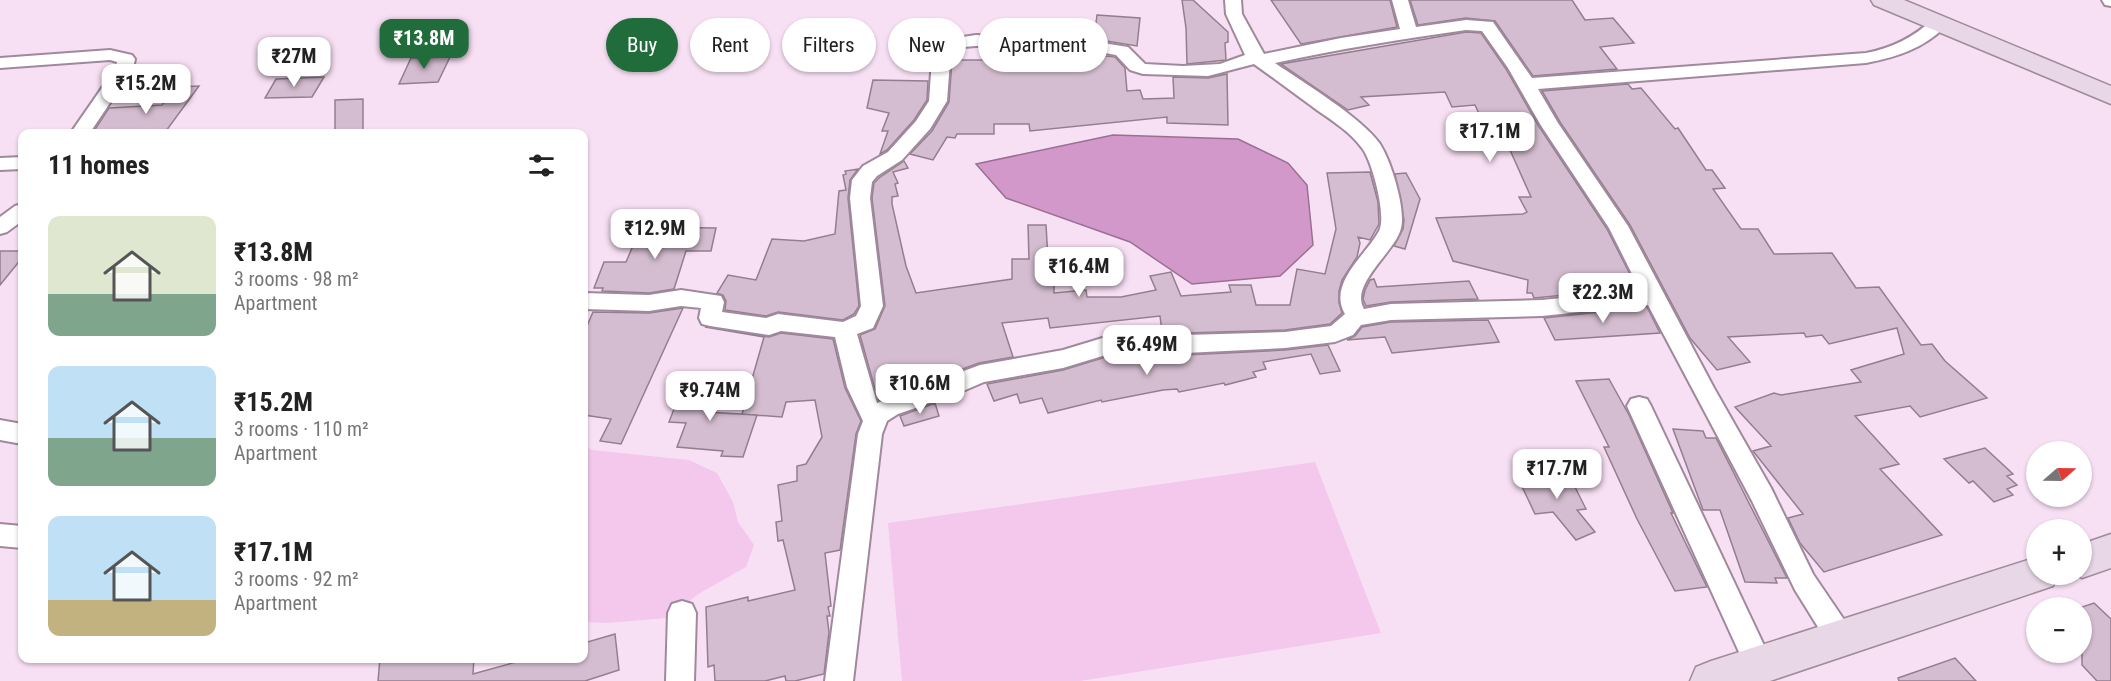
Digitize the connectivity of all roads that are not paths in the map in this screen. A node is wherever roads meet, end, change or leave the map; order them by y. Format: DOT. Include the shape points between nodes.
graph roads {
  1 [pos="1233,0"];
  2 [pos="1400,0"];
  3 [pos="1883,0"];
  4 [pos="1939,23"];
  5 [pos="1410,35"];
  6 [pos="1255,57"];
  7 [pos="0,63"];
  8 [pos="1525,84"];
  9 [pos="2111,96"];
  10 [pos="82,129"];
  11 [pos="18,163"];
  12 [pos="0,164"];
  13 [pos="18,214"];
  14 [pos="0,227"];
  15 [pos="1656,296"];
  16 [pos="588,301"];
  17 [pos="1357,315"];
  18 [pos="844,330"];
  19 [pos="1639,406"];
  20 [pos="875,419"];
  21 [pos="0,430"];
  22 [pos="18,433"];
  23 [pos="0,536"];
  24 [pos="18,537"];
  25 [pos="2111,551"];
  26 [pos="2092,558"];
  27 [pos="2026,578"];
  28 [pos="682,613"];
  29 [pos="1841,639"];
  30 [pos="1759,665"];
  31 [pos="680,681"];
  32 [pos="839,681"];
  33 [pos="1711,681"];
  1 -- 6 [label="street" via="1234,14"];
  2 -- 5 [label="street"];
  3 -- 4 [label="main road"];
  4 -- 8 [label="street" via="1926,36 1901,50 1866,58"];
  4 -- 9 [label="main road"];
  5 -- 6 [label="street" via="1341,43 1263,60"];
  5 -- 8 [label="street" via="1466,25 1487,26"];
  6 -- 17 [label="street" via="1357,130 1372,147 1381,166 1392,216 1391,230 1354,286 1351,304"];
  6 -- 18 [label="street" via="1239,66 1219,70 1175,71 1139,68 1122,50 1061,43 966,40 942,45 938,101 895,156 862,180 860,198 873,306 865,322"];
  7 -- 10 [label="street" via="110,55 126,59 124,69"];
  8 -- 15 [label="street" via="1618,226"];
  11 -- 12 [label="street"];
  13 -- 14 [label="street"];
  15 -- 17 [label="street" via="1542,308"];
  15 -- 29 [label="street" via="1804,582"];
  16 -- 18 [label="street" via="649,303 681,298 713,302 710,318 769,327 778,322"];
  17 -- 20 [label="street" via="1335,334 1185,344 1119,342 1063,359 980,374 890,407"];
  18 -- 20 [label="street" via="860,395"];
  19 -- 30 [label="street"];
  20 -- 32 [label="street"];
  21 -- 22 [label="street"];
  23 -- 24 [label="street"];
  25 -- 26 [label="main road"];
  27 -- 29 [label="main road"];
  28 -- 31 [label="street"];
  29 -- 30 [label="main road"];
  30 -- 33 [label="main road"];
}
